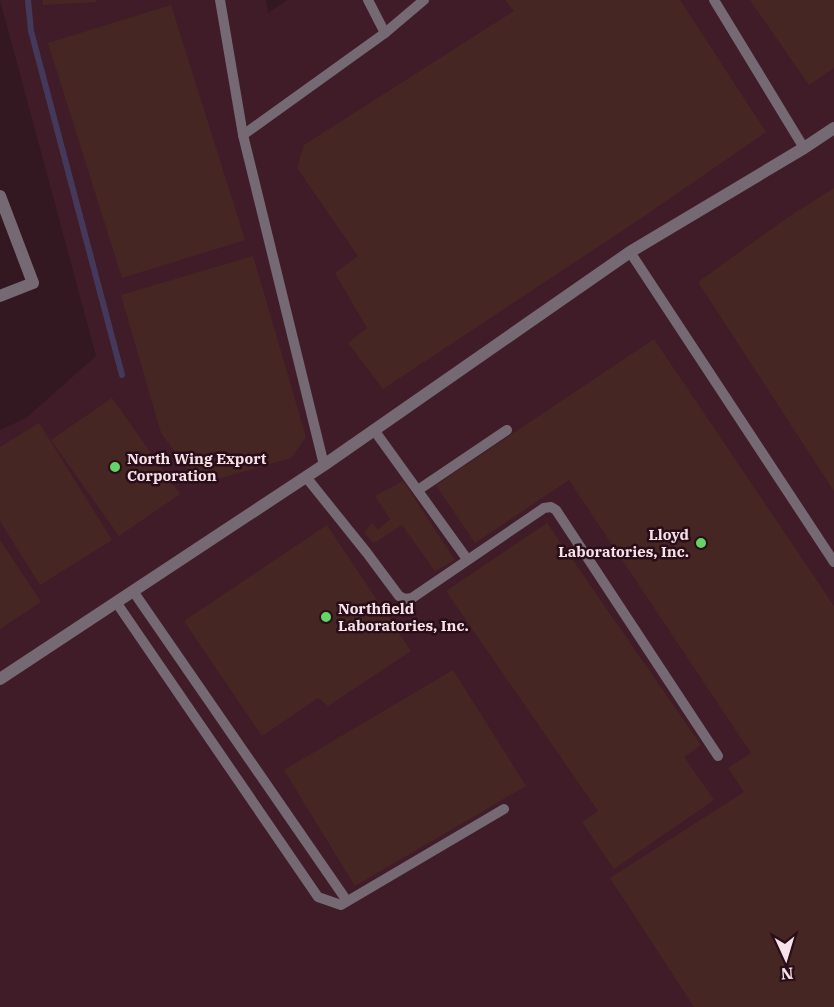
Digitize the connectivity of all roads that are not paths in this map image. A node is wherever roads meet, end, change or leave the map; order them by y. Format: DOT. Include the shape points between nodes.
graph roads {
  1 [pos="220,0"];
  2 [pos="368,0"];
  3 [pos="424,0"];
  4 [pos="714,0"];
  5 [pos="385,33"];
  6 [pos="834,128"];
  7 [pos="243,135"];
  8 [pos="804,148"];
  9 [pos="0,196"];
  10 [pos="630,252"];
  11 [pos="0,296"];
  12 [pos="375,430"];
  13 [pos="507,430"];
  14 [pos="324,465"];
  15 [pos="306,477"];
  16 [pos="418,490"];
  17 [pos="467,559"];
  18 [pos="834,562"];
  19 [pos="133,591"];
  20 [pos="116,602"];
  21 [pos="0,679"];
  22 [pos="718,756"];
  23 [pos="504,809"];
  24 [pos="347,901"];
  1 -- 7 [label="lane"];
  2 -- 5 [label="lane"];
  3 -- 5 [label="lane"];
  4 -- 8 [label="lane"];
  5 -- 7 [label="lane"];
  6 -- 8 [label="street"];
  7 -- 14 [label="lane"];
  8 -- 10 [label="street"];
  9 -- 11 [label="street" via="33,283"];
  10 -- 12 [label="street"];
  10 -- 18 [label="lane"];
  12 -- 14 [label="street"];
  12 -- 16 [label="lane"];
  13 -- 16 [label="lane"];
  14 -- 15 [label="street"];
  15 -- 17 [label="lane" via="399,596 412,598"];
  15 -- 19 [label="street"];
  16 -- 17 [label="lane"];
  17 -- 22 [label="lane" via="544,508 556,510"];
  19 -- 20 [label="street"];
  19 -- 24 [label="lane"];
  20 -- 21 [label="street"];
  20 -- 24 [label="lane" via="318,897 341,905"];
  23 -- 24 [label="lane"];
}
